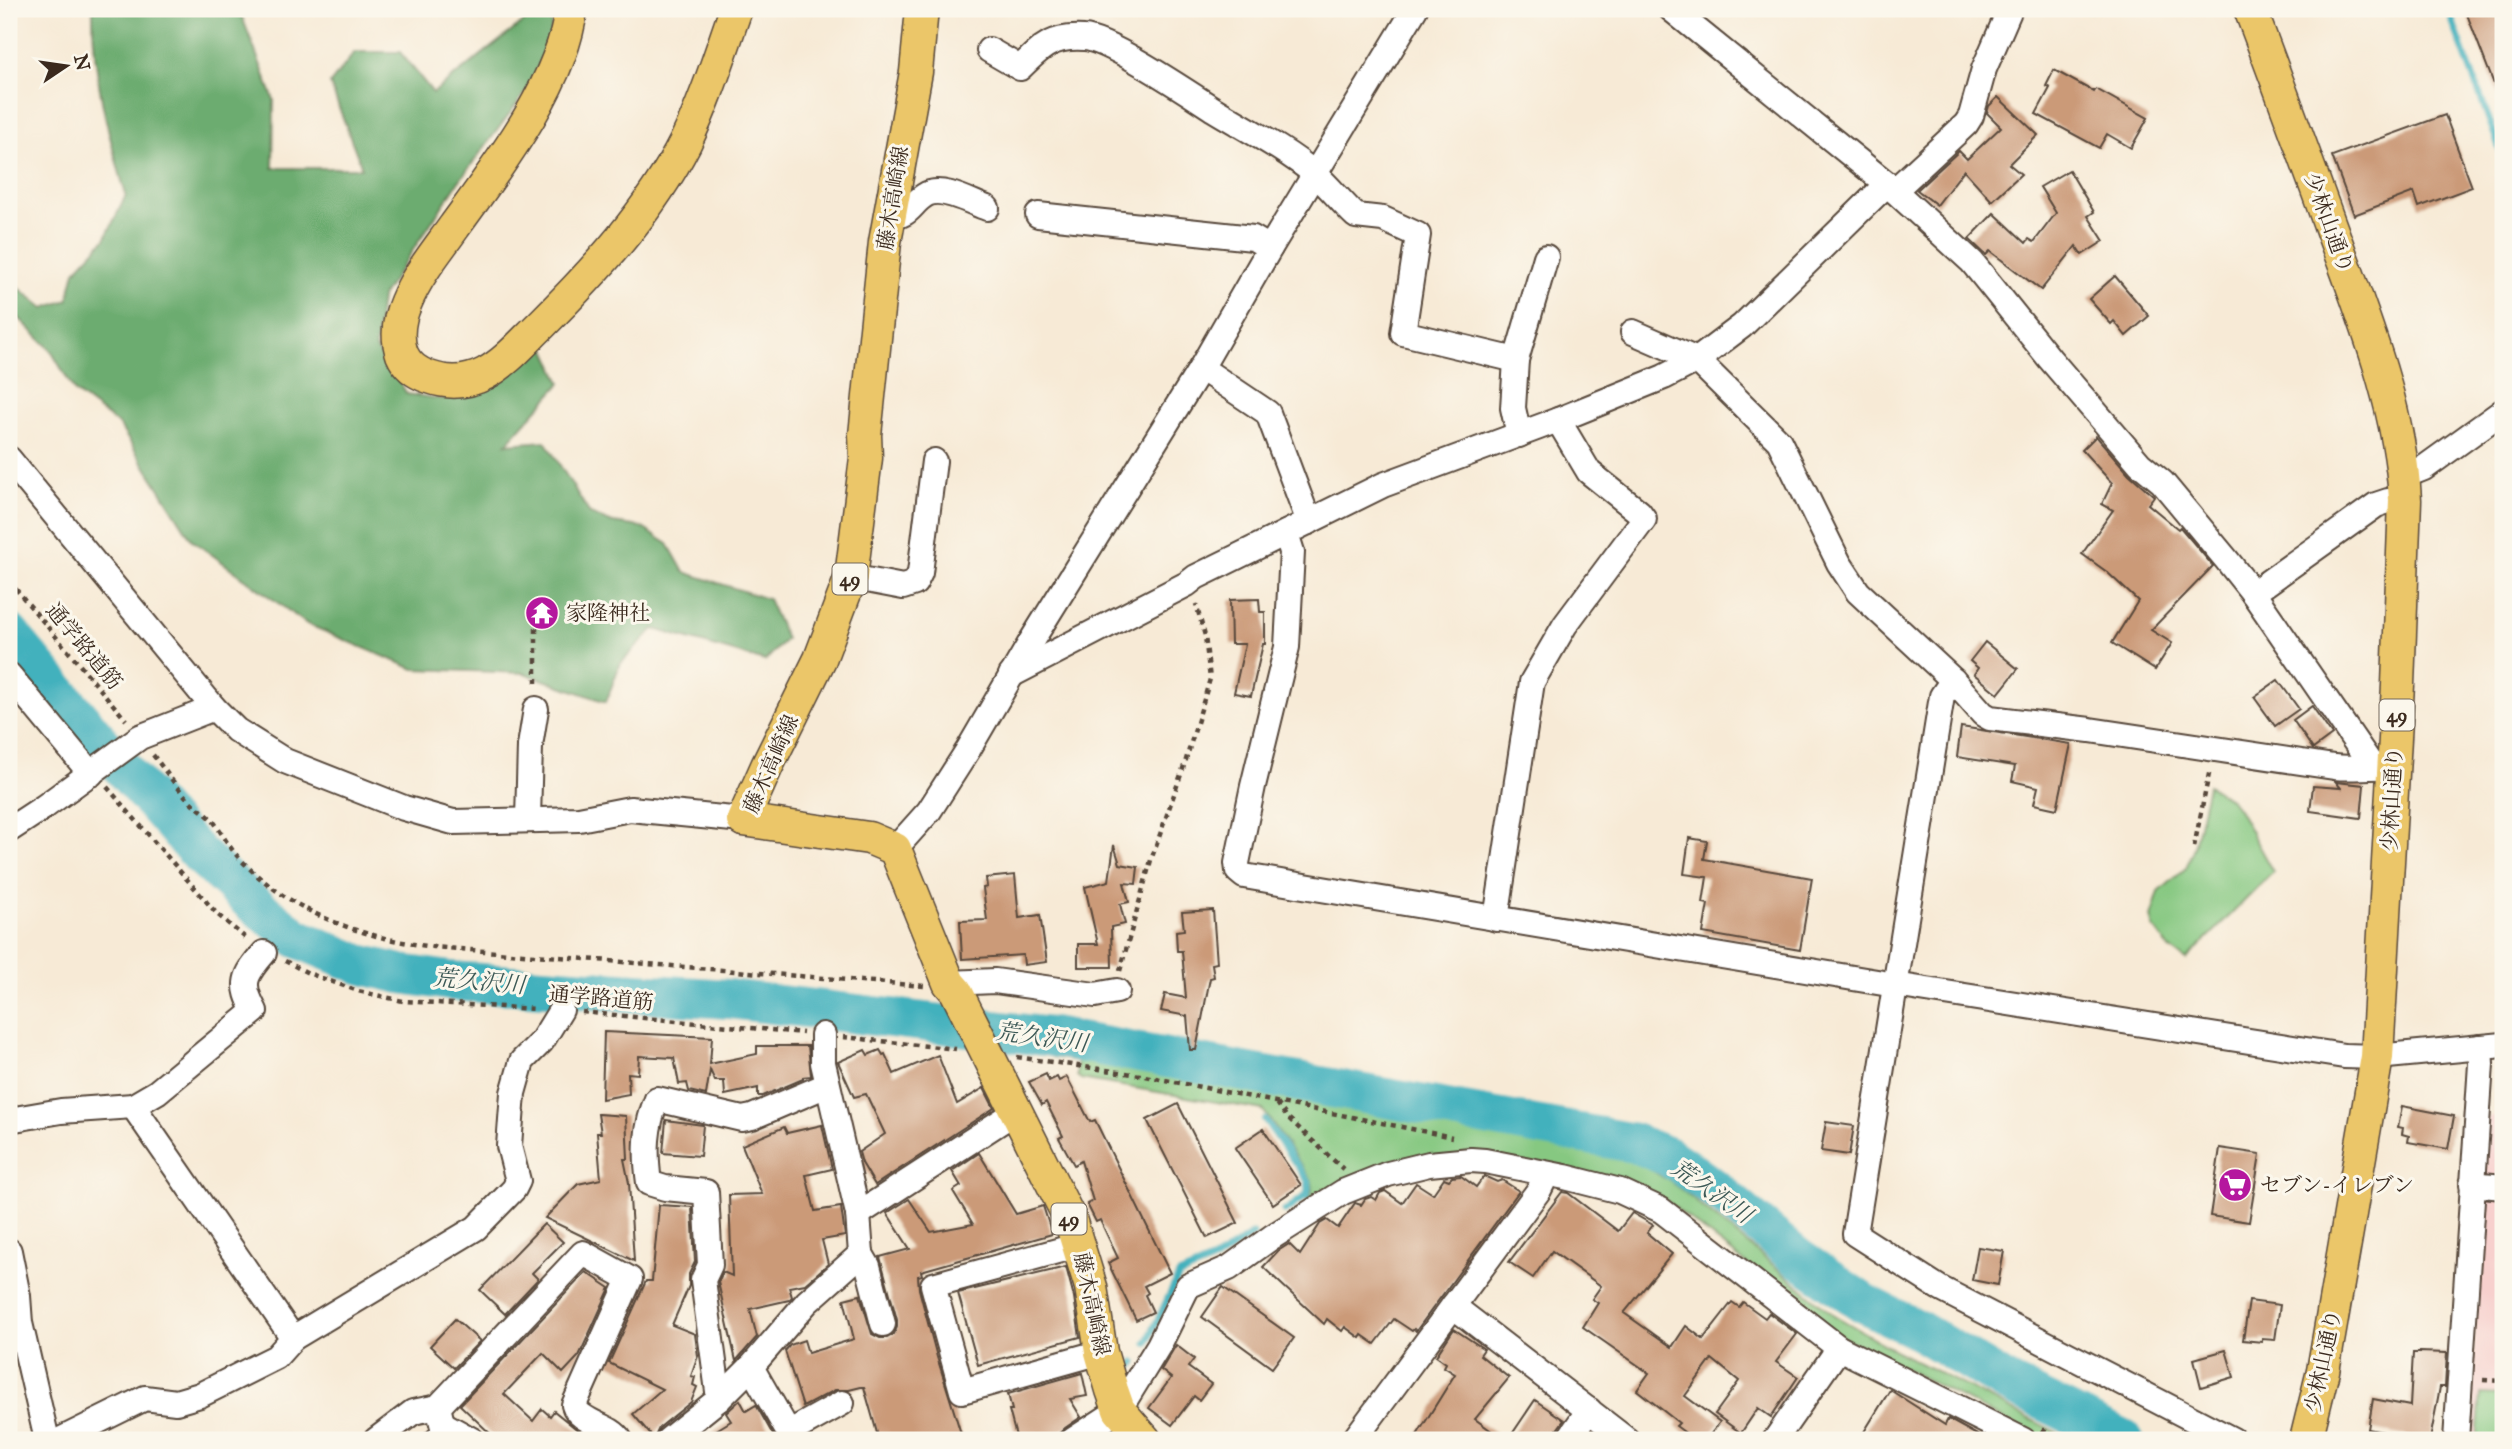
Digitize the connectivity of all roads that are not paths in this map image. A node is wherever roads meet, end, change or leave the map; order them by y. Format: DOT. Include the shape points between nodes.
graph roads {
  1 [pos="571,9"];
  2 [pos="736,9"];
  3 [pos="922,9"];
  4 [pos="1415,9"];
  5 [pos="1671,9"];
  6 [pos="2010,9"];
  7 [pos="2250,9"];
  8 [pos="989,50"];
  9 [pos="1315,174"];
  10 [pos="1891,187"];
  11 [pos="987,208"];
  12 [pos="1038,215"];
  13 [pos="889,218"];
  14 [pos="1270,248"];
  15 [pos="1546,257"];
  16 [pos="1633,332"];
  17 [pos="1516,360"];
  18 [pos="1697,360"];
  19 [pos="1201,368"];
  20 [pos="2503,411"];
  21 [pos="1558,420"];
  22 [pos="1519,435"];
  23 [pos="9,459"];
  24 [pos="934,461"];
  25 [pos="2404,488"];
  26 [pos="1309,522"];
  27 [pos="1286,533"];
  28 [pos="851,577"];
  29 [pos="2253,593"];
  30 [pos="9,675"];
  31 [pos="1011,675"];
  32 [pos="1953,680"];
  33 [pos="214,708"];
  34 [pos="537,709"];
  35 [pos="2383,766"];
  36 [pos="97,773"];
  37 [pos="528,819"];
  38 [pos="743,820"];
  39 [pos="9,830"];
  40 [pos="895,849"];
  41 [pos="1496,919"];
  42 [pos="264,953"];
  43 [pos="1895,985"];
  44 [pos="952,987"];
  45 [pos="1118,991"];
  46 [pos="561,1010"];
  47 [pos="823,1035"];
  48 [pos="2491,1046"];
  49 [pos="2377,1057"];
  50 [pos="827,1085"];
  51 [pos="133,1106"];
  52 [pos="1017,1111"];
  53 [pos="9,1120"];
  54 [pos="1547,1174"];
  55 [pos="2472,1184"];
  56 [pos="2503,1187"];
  57 [pos="858,1214"];
  58 [pos="1079,1245"];
  59 [pos="9,1251"];
  60 [pos="861,1254"];
  61 [pos="1453,1307"];
  62 [pos="883,1324"];
  63 [pos="293,1338"];
  64 [pos="1839,1348"];
  65 [pos="1101,1352"];
  66 [pos="751,1367"];
  67 [pos="719,1399"];
  68 [pos="842,1403"];
  69 [pos="1119,1410"];
  70 [pos="1589,1410"];
  71 [pos="439,1424"];
  72 [pos="47,1440"];
  73 [pos="60,1440"];
  74 [pos="376,1440"];
  75 [pos="472,1440"];
  76 [pos="620,1440"];
  77 [pos="668,1440"];
  78 [pos="1073,1440"];
  79 [pos="1146,1440"];
  80 [pos="1354,1440"];
  81 [pos="1569,1440"];
  82 [pos="1628,1440"];
  83 [pos="1775,1440"];
  84 [pos="2023,1440"];
  85 [pos="2233,1440"];
  86 [pos="2305,1440"];
  87 [pos="2456,1440"];
  1 -- 2 [label="main road" via="564,44 525,122 431,258 404,306 400,346 404,359 422,375 460,382 483,376 501,364 616,245 684,144"];
  3 -- 13 [label="main road, 藤木高崎線 / 49"];
  4 -- 9 [label="street"];
  5 -- 10 [label="street"];
  6 -- 10 [label="street" via="1966,124"];
  7 -- 25 [label="main road, 少林山通り / 49" via="2372,340 2390,399"];
  8 -- 9 [label="street" via="1020,68 1054,40 1087,37 1155,72"];
  9 -- 14 [label="street"];
  9 -- 17 [label="street" via="1356,216 1383,219 1418,235 1403,333"];
  10 -- 18 [label="street" via="1742,326"];
  10 -- 29 [label="street" via="1972,262"];
  11 -- 13 [label="street" via="942,192 928,194 903,216"];
  12 -- 14 [label="street" via="1254,237"];
  13 -- 28 [label="main road, 藤木高崎線 / 49"];
  14 -- 19 [label="street"];
  15 -- 17 [label="street"];
  16 -- 18 [label="street"];
  17 -- 22 [label="street" via="1513,408"];
  18 -- 21 [label="street"];
  18 -- 32 [label="street" via="1779,441 1858,592"];
  19 -- 26 [label="street" via="1268,413"];
  19 -- 31 [label="street"];
  20 -- 25 [label="street" via="2424,468"];
  21 -- 22 [label="street"];
  21 -- 41 [label="street" via="1589,472 1644,519 1565,625 1532,682"];
  22 -- 26 [label="street" via="1382,485"];
  23 -- 33 [label="street"];
  24 -- 28 [label="street" via="915,583 903,587"];
  25 -- 29 [label="street"];
  25 -- 35 [label="main road, 少林山通り / 49"];
  26 -- 27 [label="street"];
  27 -- 31 [label="street"];
  27 -- 41 [label="street" via="1292,552 1287,647 1253,786 1238,872"];
  28 -- 38 [label="main road, 藤木高崎線 / 49" via="820,659"];
  29 -- 35 [label="street"];
  30 -- 36 [label="street"];
  31 -- 40 [label="street" via="929,811"];
  32 -- 35 [label="street" via="1990,718 2354,769"];
  32 -- 43 [label="street" via="1942,696"];
  33 -- 36 [label="street" via="134,735"];
  33 -- 37 [label="street" via="236,730 285,761 404,808 453,821"];
  34 -- 37 [label="street" via="530,746"];
  35 -- 49 [label="main road, 少林山通り / 49" via="2383,975"];
  36 -- 39 [label="street"];
  37 -- 38 [label="street" via="579,819 629,809"];
  38 -- 40 [label="main road, 藤木高崎線" via="869,838"];
  40 -- 44 [label="main road, 藤木高崎線 / 49"];
  41 -- 43 [label="street"];
  42 -- 51 [label="street" via="248,971 244,985 254,1012 157,1092"];
  43 -- 49 [label="street" via="2281,1047"];
  43 -- 85 [label="street" via="1855,1234 1941,1290"];
  44 -- 45 [label="street" via="995,981 1095,995"];
  44 -- 52 [label="main road, 藤木高崎線 / 49" via="970,1046"];
  46 -- 63 [label="street" via="522,1061 513,1094 509,1146 518,1181 513,1189 476,1228"];
  47 -- 50 [label="street"];
  48 -- 49 [label="street"];
  48 -- 55 [label="street" via="2481,1064"];
  49 -- 86 [label="main road, 少林山通り / 49" via="2323,1371"];
  50 -- 57 [label="street"];
  50 -- 67 [label="street" via="742,1119 657,1099 649,1119 649,1183 706,1192 710,1265 703,1280"];
  51 -- 53 [label="street"];
  51 -- 63 [label="street"];
  52 -- 57 [label="street"];
  52 -- 58 [label="main road, 藤木高崎線 / 49"];
  54 -- 61 [label="street"];
  54 -- 64 [label="street" via="1620,1191 1661,1210"];
  54 -- 69 [label="street" via="1485,1161 1446,1162 1388,1174 1343,1192 1229,1268 1188,1286"];
  55 -- 56 [label="street"];
  55 -- 87 [label="street"];
  57 -- 60 [label="street"];
  58 -- 65 [label="main road, 藤木高崎線 / 49"];
  58 -- 65 [label="street" via="933,1286 961,1391"];
  59 -- 72 [label="street"];
  60 -- 62 [label="street"];
  60 -- 66 [label="street" via="807,1302"];
  61 -- 70 [label="street"];
  61 -- 80 [label="street"];
  63 -- 73 [label="street" via="276,1357 200,1395 176,1402 145,1398"];
  64 -- 83 [label="street"];
  64 -- 84 [label="street"];
  65 -- 69 [label="main road, 藤木高崎線 / 49"];
  66 -- 67 [label="street"];
  66 -- 68 [label="street" via="791,1430"];
  67 -- 77 [label="street"];
  69 -- 78 [label="street"];
  69 -- 79 [label="main road, 藤木高崎線 / 49"];
  70 -- 81 [label="street"];
  70 -- 82 [label="street"];
  71 -- 74 [label="street" via="413,1412"];
  71 -- 75 [label="street"];
  71 -- 76 [label="street" via="583,1253 630,1279 574,1405 578,1413"];
}
